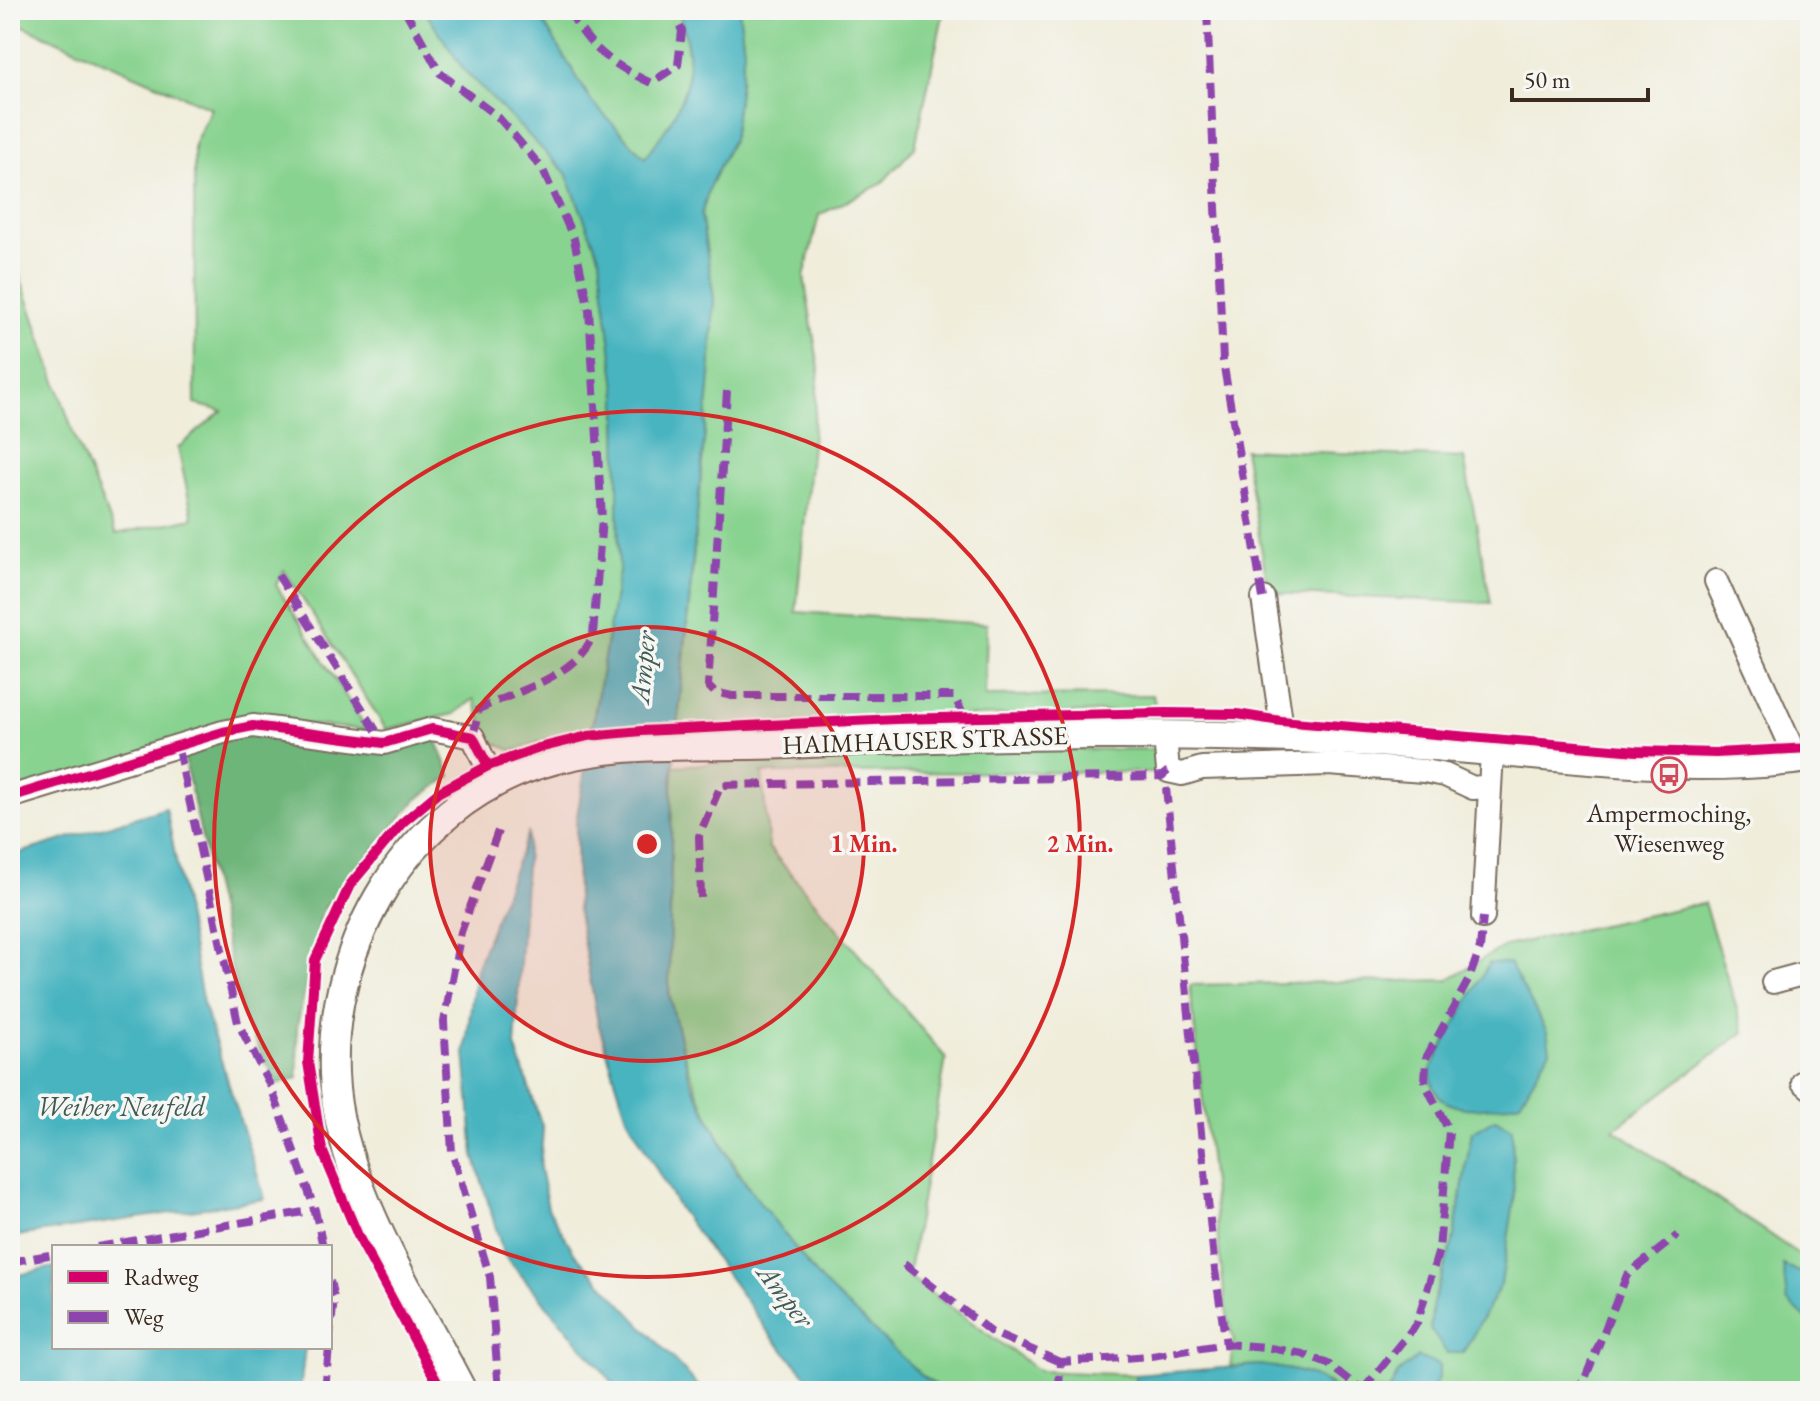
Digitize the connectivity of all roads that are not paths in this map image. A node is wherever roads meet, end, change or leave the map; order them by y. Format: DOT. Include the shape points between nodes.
graph roads {
  1 [pos="1716,581"];
  2 [pos="1263,598"];
  3 [pos="1165,736"];
  4 [pos="1280,738"];
  5 [pos="1492,752"];
  6 [pos="1801,759"];
  7 [pos="495,784"];
  8 [pos="1490,786"];
  9 [pos="10,797"];
  10 [pos="1483,917"];
  11 [pos="1810,972"];
  12 [pos="1773,982"];
  13 [pos="462,1391"];
  1 -- 6 [label="street"];
  2 -- 4 [label="street"];
  3 -- 4 [label="main road, HAIMHAUSER STRASSE"];
  3 -- 7 [label="main road, HAIMHAUSER STRASSE" via="965,734 584,752 533,766"];
  3 -- 8 [label="street" via="1168,771 1182,774 1202,768 1328,764 1424,771 1473,788"];
  4 -- 5 [label="main road, HAIMHAUSER STRASSE"];
  5 -- 6 [label="main road, HAIMHAUSER STRASSE" via="1638,763"];
  5 -- 8 [label="street"];
  7 -- 9 [label="street" via="473,737 463,733 432,729 384,743 253,726"];
  7 -- 13 [label="main road, HAIMHAUSER STRASSE" via="440,821 407,855 366,914 341,986 336,1024 334,1077 356,1176"];
  8 -- 10 [label="street"];
  11 -- 12 [label="street"];
}
